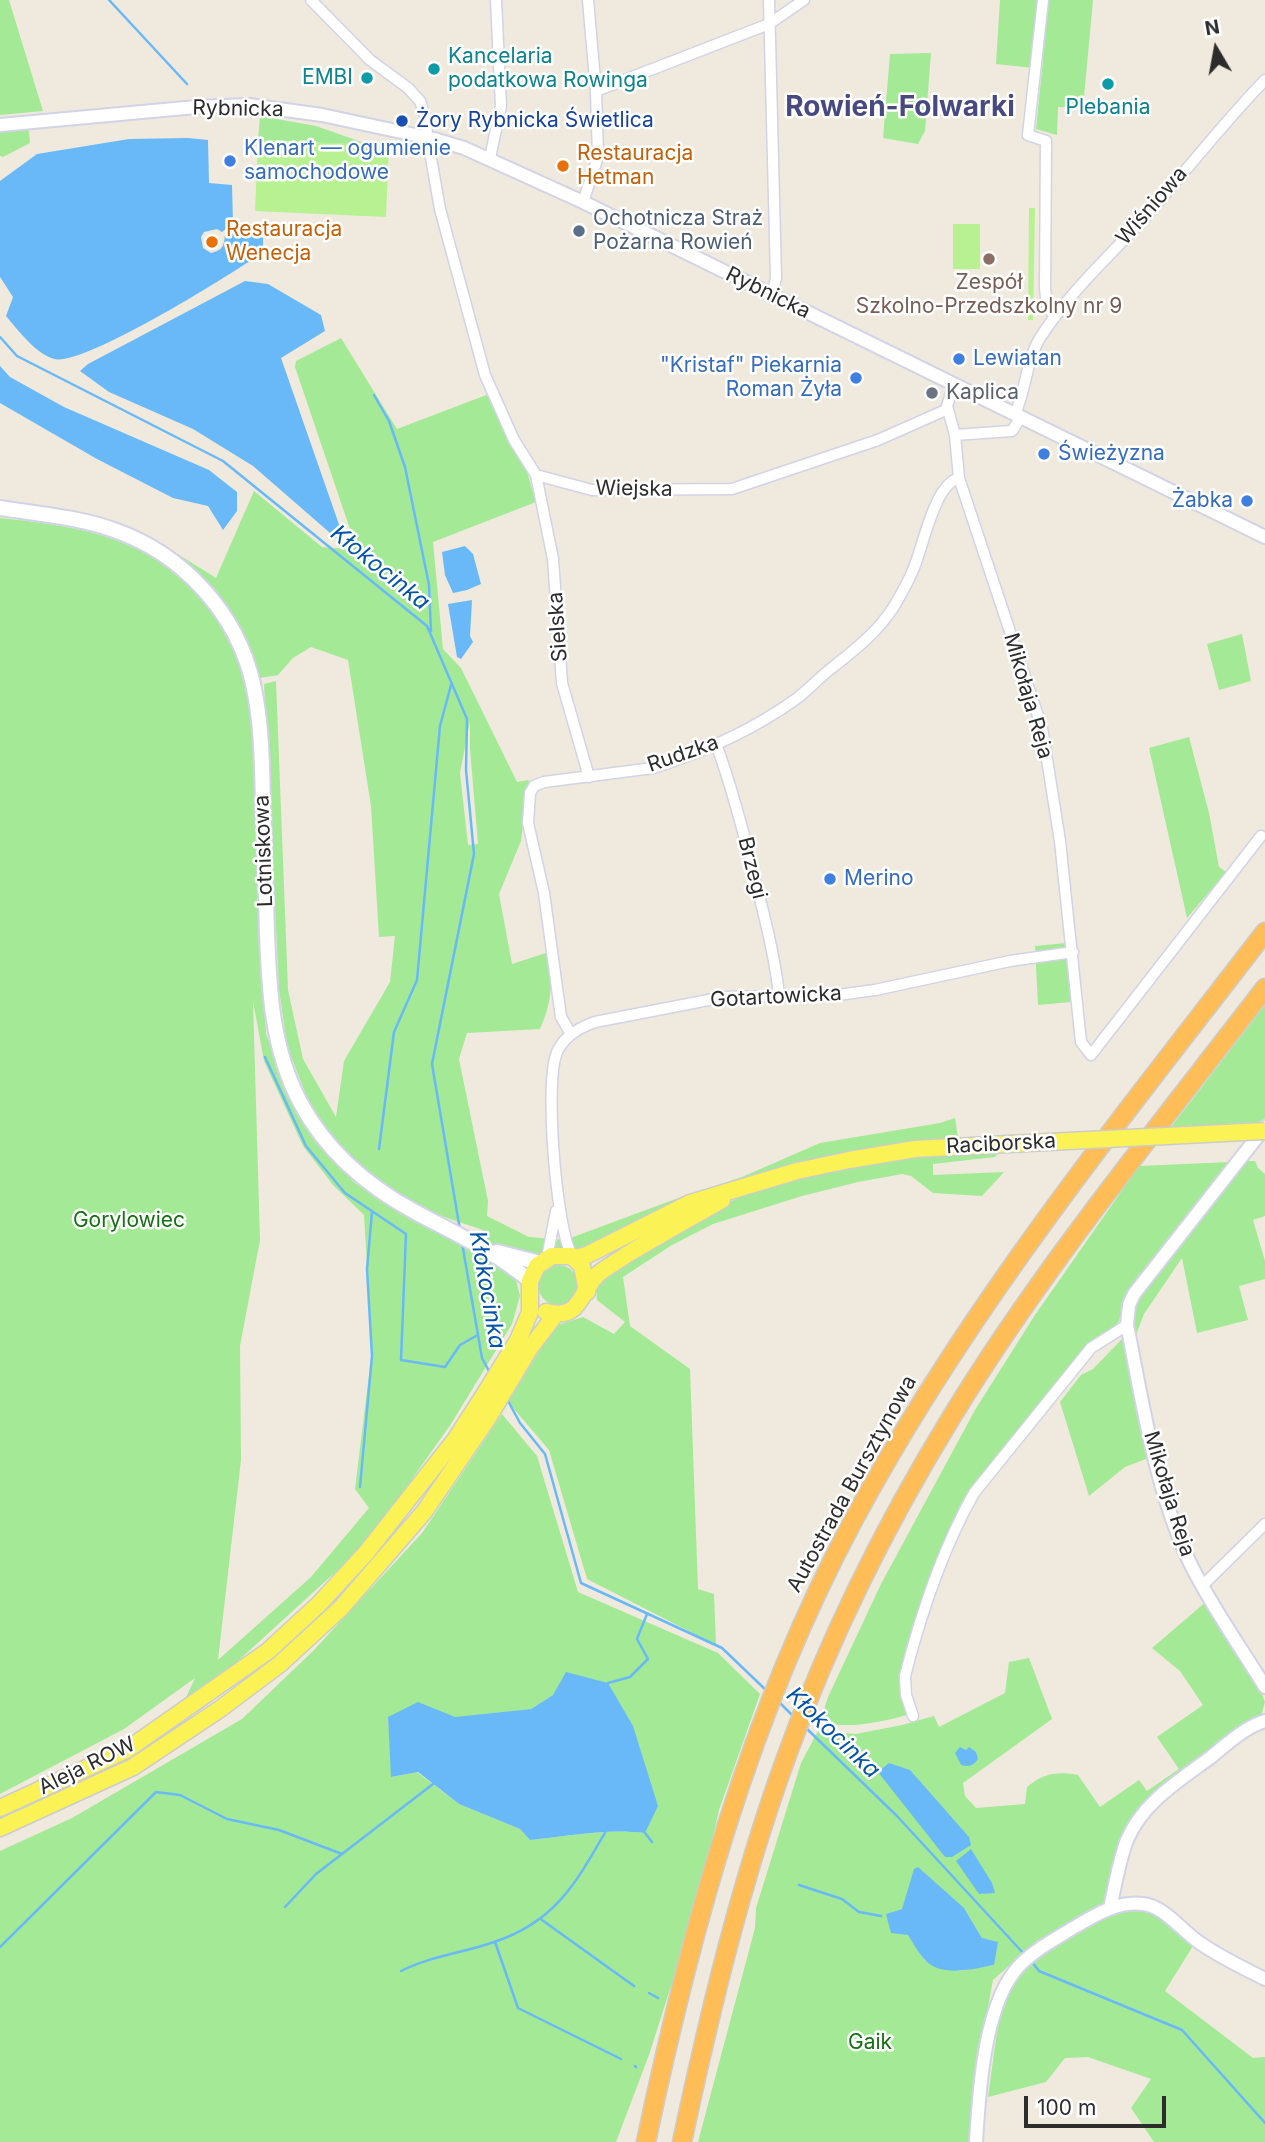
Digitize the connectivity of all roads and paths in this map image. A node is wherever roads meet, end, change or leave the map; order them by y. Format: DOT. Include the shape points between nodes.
graph roads {
  1 [pos="311,0"];
  2 [pos="496,0"];
  3 [pos="588,0"];
  4 [pos="769,0"];
  5 [pos="804,0"];
  6 [pos="1043,0"];
  7 [pos="769,24"];
  8 [pos="1265,80"];
  9 [pos="596,91"];
  10 [pos="0,125"];
  11 [pos="430,138"];
  12 [pos="490,158"];
  13 [pos="583,202"];
  14 [pos="772,295"];
  15 [pos="1055,317"];
  16 [pos="954,384"];
  17 [pos="948,409"];
  18 [pos="1018,415"];
  19 [pos="955,435"];
  20 [pos="536,475"];
  21 [pos="959,478"];
  22 [pos="0,508"];
  23 [pos="1265,537"];
  24 [pos="716,744"];
  25 [pos="589,777"];
  26 [pos="1261,836"];
  27 [pos="1265,932"];
  28 [pos="1073,952"];
  29 [pos="1265,988"];
  30 [pos="779,995"];
  31 [pos="571,1034"];
  32 [pos="1265,1129"];
  33 [pos="742,1189"];
  34 [pos="558,1203"];
  35 [pos="489,1250"];
  36 [pos="573,1257"];
  37 [pos="543,1261"];
  38 [pos="530,1288"];
  39 [pos="587,1292"];
  40 [pos="556,1314"];
  41 [pos="1127,1325"];
  42 [pos="1265,1524"];
  43 [pos="1202,1586"];
  44 [pos="1265,1687"];
  45 [pos="913,1716"];
  46 [pos="1265,1721"];
  47 [pos="0,1808"];
  48 [pos="0,1828"];
  49 [pos="1110,1908"];
  50 [pos="1265,1979"];
  51 [pos="646,2142"];
  52 [pos="682,2142"];
  53 [pos="976,2142"];
  1 -- 11 [label="street" via="370,60 420,101"];
  2 -- 12 [label="street" via="501,106"];
  3 -- 9 [label="street"];
  4 -- 7 [label="street"];
  5 -- 7 [label="street"];
  6 -- 15 [label="street" via="1028,135 1046,141 1045,288 1047,306"];
  7 -- 9 [label="street"];
  7 -- 14 [label="street" via="776,278"];
  8 -- 15 [label="street, Wiśniowa"];
  9 -- 13 [label="street" via="598,157"];
  10 -- 11 [label="street, Rybnicka" via="249,105"];
  11 -- 12 [label="street, Rybnicka"];
  11 -- 20 [label="street" via="440,209 485,375 514,440"];
  12 -- 13 [label="street, Rybnicka"];
  13 -- 14 [label="street, Rybnicka"];
  14 -- 16 [label="street, Rybnicka"];
  15 -- 18 [label="street, Wiśniowa" via="1033,351"];
  16 -- 17 [label="street, Mikołaja Reja"];
  16 -- 18 [label="street, Rybnicka"];
  17 -- 19 [label="street, Mikołaja Reja"];
  17 -- 20 [label="street, Wiejska" via="878,440 732,489 592,490"];
  18 -- 19 [label="street" via="1013,431"];
  18 -- 23 [label="street, Rybnicka"];
  19 -- 21 [label="street, Mikołaja Reja"];
  20 -- 25 [label="street, Sielska" via="554,559 562,683"];
  21 -- 24 [label="street, Rudzka" via="949,482 942,493 914,569 871,636 799,697 761,723"];
  21 -- 28 [label="street, Mikołaja Reja" via="1042,728"];
  22 -- 35 [label="main road, Lotniskowa" via="95,524 148,545 190,575 228,623 249,669 258,720 270,988 285,1068 307,1114 343,1160 371,1185"];
  24 -- 25 [label="street, Rudzka" via="653,768"];
  24 -- 30 [label="street, Brzegi" via="750,856"];
  25 -- 31 [label="street, Rudzka" via="538,783 530,793 527,811 561,1017"];
  26 -- 28 [label="street, Mikołaja Reja" via="1091,1055 1081,1042"];
  27 -- 51 [label="highway, Autostrada Bursztynowa" via="971,1323 852,1522 788,1657 724,1832"];
  28 -- 30 [label="street, Gotartowicka" via="875,990"];
  29 -- 52 [label="highway" via="1043,1281 957,1408 883,1539 814,1684 786,1755 728,1944"];
  30 -- 31 [label="street, Gotartowicka" via="706,999 595,1022"];
  31 -- 34 [label="street" via="556,1053 552,1077"];
  32 -- 33 [label="main road, Raciborska, bridge" via="932,1148 810,1168"];
  32 -- 41 [label="street" via="1134,1294"];
  33 -- 36 [label="main road, Raciborska" via="690,1203 587,1255"];
  33 -- 39 [label="main road, Raciborska" via="608,1267"];
  34 -- 36 [label="street" via="565,1244"];
  34 -- 37 [label="street"];
  35 -- 37 [label="main road, Lotniskowa"];
  35 -- 38 [label="main road, Lotniskowa"];
  36 -- 37 [label="main road" via="557,1255"];
  36 -- 39 [label="main road" via="580,1262"];
  37 -- 38 [label="main road" via="534,1270"];
  38 -- 40 [label="main road" via="546,1312"];
  38 -- 47 [label="main road, Aleja ROW" via="530,1312 518,1340 455,1440 366,1553 318,1604 268,1651 128,1749"];
  39 -- 40 [label="main road" via="576,1307"];
  40 -- 48 [label="main road, Aleja ROW" via="424,1511 341,1608 280,1664 133,1767"];
  41 -- 43 [label="street, Mikołaja Reja" via="1159,1470 1181,1542"];
  41 -- 45 [label="street" via="1091,1348 974,1493 942,1558 905,1676"];
  42 -- 43 [label="street"];
  43 -- 44 [label="street, Mikołaja Reja"];
  46 -- 49 [label="street" via="1180,1780 1141,1815 1127,1840"];
  49 -- 50 [label="street" via="1143,1904 1155,1908 1199,1942"];
  49 -- 53 [label="street" via="1037,1951 1007,1982 994,2008"];
}
